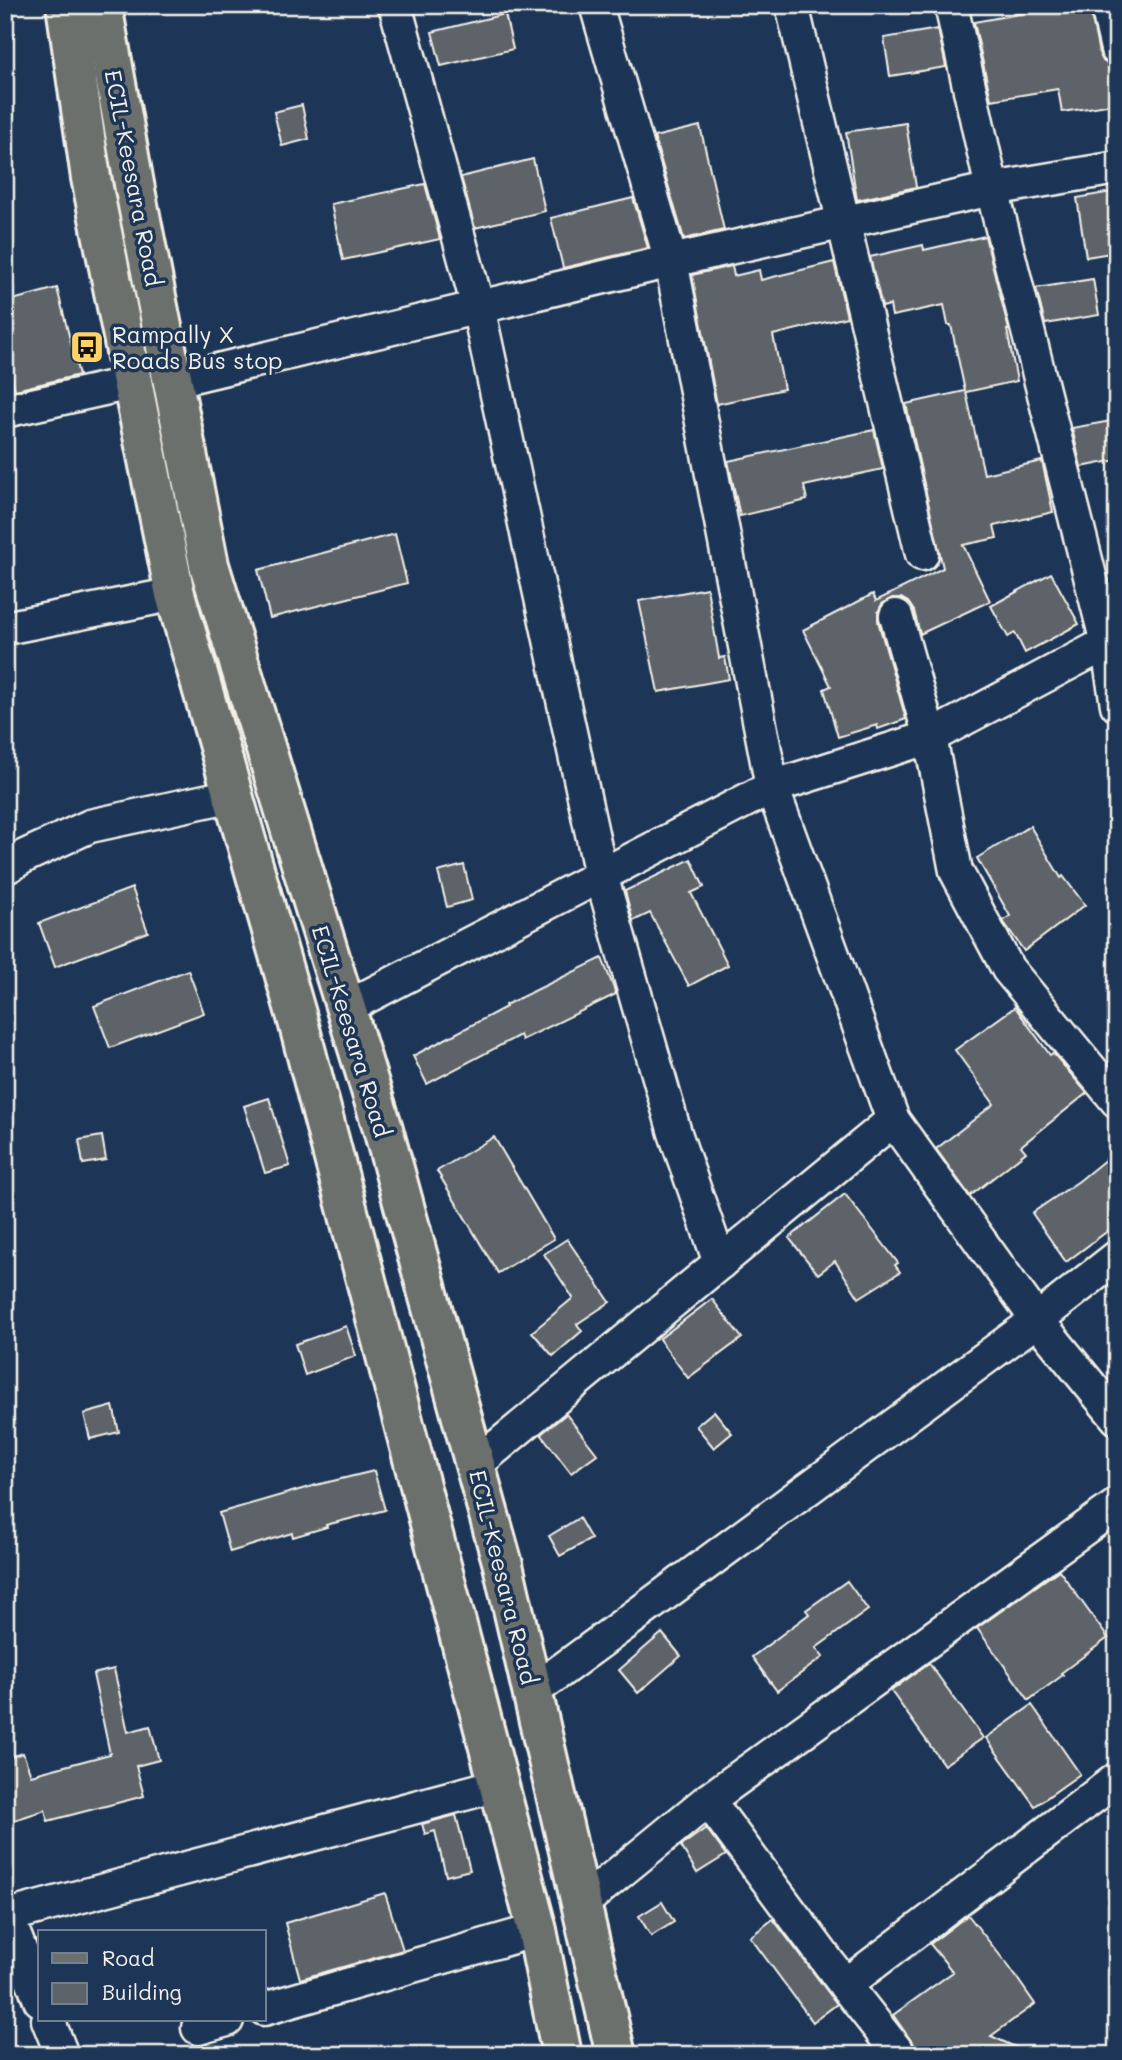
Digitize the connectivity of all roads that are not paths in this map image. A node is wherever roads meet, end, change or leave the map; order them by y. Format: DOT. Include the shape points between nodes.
graph roads {
  1 [pos="66,5"];
  2 [pos="102,5"];
  3 [pos="395,5"];
  4 [pos="596,5"];
  5 [pos="792,5"];
  6 [pos="951,5"];
  7 [pos="1107,5"];
  8 [pos="1117,49"];
  9 [pos="1117,168"];
  10 [pos="992,189"];
  11 [pos="843,222"];
  12 [pos="671,261"];
  13 [pos="478,307"];
  14 [pos="172,380"];
  15 [pos="131,383"];
  16 [pos="5,411"];
  17 [pos="922,554"];
  18 [pos="175,594"];
  19 [pos="896,616"];
  20 [pos="5,628"];
  21 [pos="1112,639"];
  22 [pos="1117,705"];
  23 [pos="929,737"];
  24 [pos="772,787"];
  25 [pos="233,794"];
  26 [pos="5,867"];
  27 [pos="601,875"];
  28 [pos="345,1008"];
  29 [pos="1117,1101"];
  30 [pos="893,1120"];
  31 [pos="1117,1257"];
  32 [pos="720,1262"];
  33 [pos="1037,1320"];
  34 [pos="1117,1418"];
  35 [pos="475,1465"];
  36 [pos="1117,1505"];
  37 [pos="532,1692"];
  38 [pos="1117,1779"];
  39 [pos="498,1785"];
  40 [pos="708,1800"];
  41 [pos="581,1905"];
  42 [pos="6,1914"];
  43 [pos="537,1930"];
  44 [pos="845,1985"];
  45 [pos="38,1995"];
  46 [pos="266,2008"];
  47 [pos="49,2022"];
  48 [pos="62,2055"];
  49 [pos="562,2055"];
  50 [pos="616,2055"];
  51 [pos="900,2055"];
  1 -- 15 [label="main road, ECIL-Keesara Road" via="91,178"];
  2 -- 14 [label="main road, ECIL-Keesara Road"];
  3 -- 13 [label="street"];
  4 -- 12 [label="street"];
  5 -- 11 [label="street"];
  6 -- 10 [label="street"];
  7 -- 8 [label="street"];
  9 -- 10 [label="street"];
  10 -- 11 [label="street"];
  10 -- 21 [label="street"];
  11 -- 12 [label="street"];
  11 -- 17 [label="street"];
  12 -- 13 [label="street"];
  12 -- 24 [label="street"];
  13 -- 14 [label="street"];
  13 -- 27 [label="street"];
  14 -- 28 [label="main road, ECIL-Keesara Road" via="209,565"];
  15 -- 16 [label="street"];
  15 -- 18 [label="main road, ECIL-Keesara Road"];
  18 -- 20 [label="street"];
  18 -- 25 [label="main road, ECIL-Keesara Road"];
  19 -- 23 [label="street"];
  21 -- 22 [label="street"];
  21 -- 23 [label="street"];
  23 -- 24 [label="street"];
  23 -- 29 [label="street" via="956,872 1008,969"];
  24 -- 27 [label="street"];
  24 -- 30 [label="street"];
  25 -- 26 [label="street" via="89,827"];
  25 -- 39 [label="main road, ECIL-Keesara Road" via="303,1041"];
  27 -- 28 [label="street"];
  27 -- 32 [label="street" via="675,1133"];
  28 -- 35 [label="main road, ECIL-Keesara Road"];
  30 -- 32 [label="street"];
  30 -- 33 [label="street"];
  31 -- 33 [label="street"];
  32 -- 35 [label="street"];
  33 -- 34 [label="street"];
  33 -- 37 [label="street"];
  35 -- 37 [label="main road, ECIL-Keesara Road"];
  36 -- 40 [label="street"];
  37 -- 41 [label="main road, ECIL-Keesara Road"];
  38 -- 44 [label="street"];
  39 -- 42 [label="street"];
  39 -- 43 [label="main road, ECIL-Keesara Road"];
  40 -- 41 [label="street"];
  40 -- 44 [label="street"];
  41 -- 50 [label="main road, ECIL-Keesara Road"];
  42 -- 45 [label="street"];
  43 -- 46 [label="street"];
  43 -- 49 [label="main road, ECIL-Keesara Road"];
  44 -- 51 [label="street"];
  47 -- 48 [label="street"];
}
